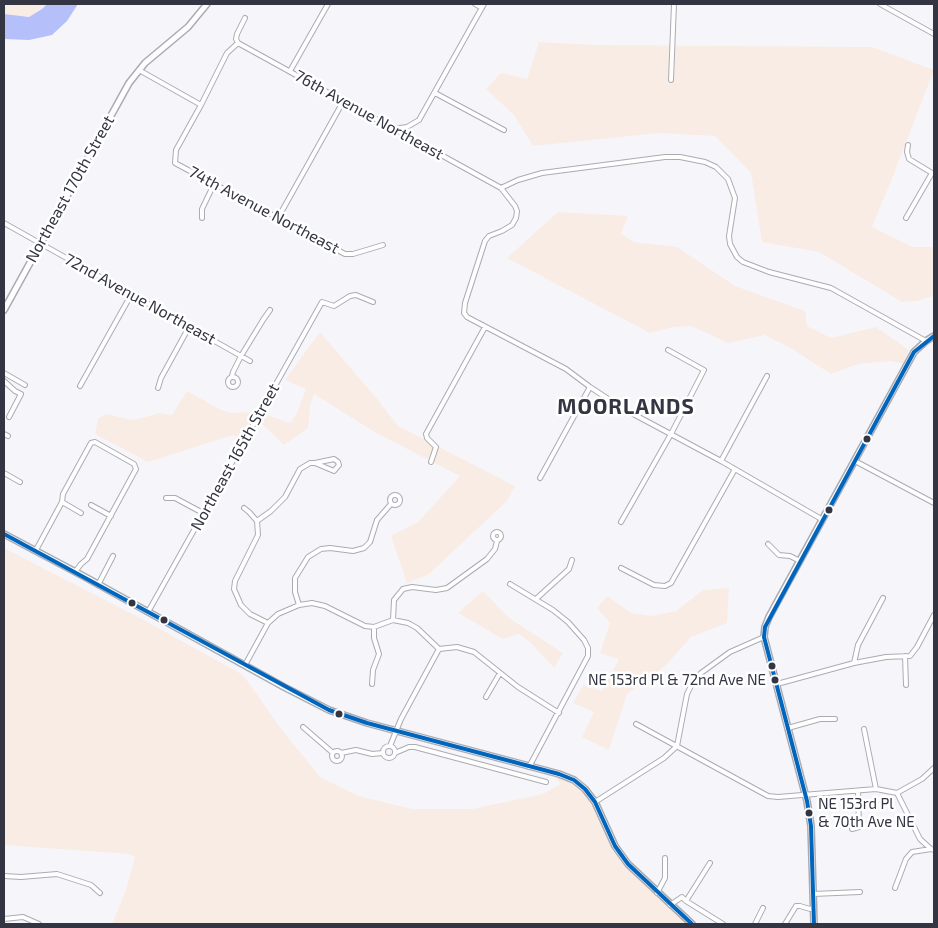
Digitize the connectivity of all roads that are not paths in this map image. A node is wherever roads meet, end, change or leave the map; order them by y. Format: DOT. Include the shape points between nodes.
graph roads {
  1 [pos="207,4"];
  2 [pos="328,4"];
  3 [pos="474,4"];
  4 [pos="674,4"];
  5 [pos="882,4"];
  6 [pos="483,6"];
  7 [pos="245,18"];
  8 [pos="934,34"];
  9 [pos="238,43"];
  10 [pos="139,70"];
  11 [pos="290,71"];
  12 [pos="671,80"];
  13 [pos="435,93"];
  14 [pos="344,100"];
  15 [pos="201,105"];
  16 [pos="394,129"];
  17 [pos="504,130"];
  18 [pos="908,145"];
  19 [pos="933,174"];
  20 [pos="214,184"];
  21 [pos="501,188"];
  22 [pos="202,218"];
  23 [pos="278,218"];
  24 [pos="906,218"];
  25 [pos="4,223"];
  26 [pos="40,243"];
  27 [pos="383,245"];
  28 [pos="130,295"];
  29 [pos="373,302"];
  30 [pos="4,310"];
  31 [pos="270,310"];
  32 [pos="189,327"];
  33 [pos="485,327"];
  34 [pos="934,336"];
  35 [pos="926,340"];
  36 [pos="668,350"];
  37 [pos="241,356"];
  38 [pos="250,361"];
  39 [pos="4,373"];
  40 [pos="232,376"];
  41 [pos="767,376"];
  42 [pos="4,381"];
  43 [pos="25,385"];
  44 [pos="80,386"];
  45 [pos="590,387"];
  46 [pos="158,388"];
  47 [pos="9,417"];
  48 [pos="4,434"];
  49 [pos="671,434"];
  50 [pos="8,436"];
  51 [pos="721,461"];
  52 [pos="855,461"];
  53 [pos="431,462"];
  54 [pos="315,463"];
  55 [pos="735,469"];
  56 [pos="4,473"];
  57 [pos="540,478"];
  58 [pos="20,482"];
  59 [pos="166,498"];
  60 [pos="62,502"];
  61 [pos="934,503"];
  62 [pos="391,504"];
  63 [pos="91,505"];
  64 [pos="244,508"];
  65 [pos="81,512"];
  66 [pos="203,514"];
  67 [pos="111,516"];
  68 [pos="823,520"];
  69 [pos="257,521"];
  70 [pos="621,522"];
  71 [pos="4,534"];
  72 [pos="497,541"];
  73 [pos="768,544"];
  74 [pos="36,550"];
  75 [pos="113,556"];
  76 [pos="572,560"];
  77 [pos="800,561"];
  78 [pos="621,568"];
  79 [pos="76,572"];
  80 [pos="98,584"];
  81 [pos="510,584"];
  82 [pos="883,598"];
  83 [pos="536,599"];
  84 [pos="299,605"];
  85 [pos="148,612"];
  86 [pos="934,615"];
  87 [pos="393,620"];
  88 [pos="268,624"];
  89 [pos="374,627"];
  90 [pos="764,637"];
  91 [pos="439,649"];
  92 [pos="907,656"];
  93 [pos="854,663"];
  94 [pos="245,666"];
  95 [pos="500,673"];
  96 [pos="372,684"];
  97 [pos="777,684"];
  98 [pos="906,685"];
  99 [pos="486,697"];
  100 [pos="559,713"];
  101 [pos="835,719"];
  102 [pos="636,724"];
  103 [pos="303,727"];
  104 [pos="788,728"];
  105 [pos="864,729"];
  106 [pos="396,731"];
  107 [pos="390,746"];
  108 [pos="677,746"];
  109 [pos="396,752"];
  110 [pos="333,753"];
  111 [pos="342,753"];
  112 [pos="383,753"];
  113 [pos="529,767"];
  114 [pos="934,768"];
  115 [pos="546,782"];
  116 [pos="876,789"];
  117 [pos="858,792"];
  118 [pos="898,793"];
  119 [pos="806,795"];
  120 [pos="595,802"];
  121 [pos="852,829"];
  122 [pos="932,850"];
  123 [pos="665,858"];
  124 [pos="710,863"];
  125 [pos="4,876"];
  126 [pos="895,888"];
  127 [pos="860,892"];
  128 [pos="100,893"];
  129 [pos="657,893"];
  130 [pos="813,894"];
  131 [pos="686,900"];
  132 [pos="670,904"];
  133 [pos="764,908"];
  134 [pos="813,908"];
  135 [pos="4,919"];
  136 [pos="39,924"];
  137 [pos="692,924"];
  138 [pos="724,924"];
  139 [pos="755,924"];
  140 [pos="785,924"];
  141 [pos="814,924"];
  1 -- 10 [label="main road, Northeast 170th Street" via="184,32"];
  2 -- 11 [label="street"];
  3 -- 6 [label="street"];
  4 -- 12 [label="street"];
  5 -- 8 [label="street"];
  6 -- 13 [label="street"];
  7 -- 9 [label="street" via="237,34"];
  9 -- 11 [label="street, 76th Avenue Northeast"];
  9 -- 15 [label="street" via="227,53"];
  10 -- 15 [label="street"];
  10 -- 26 [label="main road, Northeast 170th Street" via="120,98"];
  11 -- 14 [label="street, 76th Avenue Northeast"];
  13 -- 16 [label="street" via="419,120"];
  13 -- 17 [label="street"];
  14 -- 16 [label="street, 76th Avenue Northeast"];
  14 -- 23 [label="street"];
  15 -- 20 [label="street, 74th Avenue Northeast" via="176,150 175,163"];
  16 -- 21 [label="street, 76th Avenue Northeast"];
  18 -- 19 [label="street" via="909,159"];
  19 -- 24 [label="street"];
  20 -- 22 [label="street" via="202,209"];
  20 -- 23 [label="street, 74th Avenue Northeast"];
  21 -- 33 [label="street" via="516,206 516,218 512,225 485,241 464,313"];
  21 -- 35 [label="street" via="542,173 665,157 704,162 728,179 735,198 730,244 743,262 832,288"];
  23 -- 27 [label="street, 74th Avenue Northeast" via="345,254"];
  25 -- 26 [label="street, 72nd Avenue Northeast"];
  26 -- 28 [label="street, 72nd Avenue Northeast"];
  26 -- 30 [label="main road, Northeast 170th Street"];
  28 -- 32 [label="street, 72nd Avenue Northeast"];
  28 -- 44 [label="street"];
  29 -- 66 [label="street, Northeast 165th Street" via="356,295 334,306 322,302"];
  31 -- 37 [label="street"];
  32 -- 37 [label="street, 72nd Avenue Northeast"];
  32 -- 46 [label="street"];
  33 -- 45 [label="street" via="566,369"];
  33 -- 53 [label="street" via="426,434 436,447"];
  34 -- 35 [label="main road"];
  35 -- 52 [label="main road" via="914,352"];
  36 -- 49 [label="street" via="704,370"];
  37 -- 38 [label="street, 72nd Avenue Northeast"];
  37 -- 40 [label="street"];
  39 -- 43 [label="street"];
  41 -- 51 [label="street"];
  42 -- 47 [label="street" via="21,394"];
  45 -- 49 [label="street"];
  45 -- 57 [label="street"];
  48 -- 50 [label="street"];
  49 -- 51 [label="street"];
  49 -- 70 [label="street"];
  51 -- 55 [label="street"];
  52 -- 61 [label="street"];
  52 -- 68 [label="main road"];
  54 -- 54 [label="street" via="332,471 339,465 334,459"];
  54 -- 69 [label="street" via="300,469 285,497"];
  55 -- 68 [label="street"];
  55 -- 78 [label="street" via="671,583 654,586"];
  56 -- 58 [label="street"];
  59 -- 66 [label="street" via="174,498"];
  60 -- 65 [label="street"];
  60 -- 67 [label="street" via="63,494 90,443 95,442 136,466"];
  60 -- 74 [label="street"];
  62 -- 84 [label="street" via="377,520 370,542 364,548 353,551 321,549 308,557 295,578"];
  63 -- 67 [label="street"];
  64 -- 69 [label="street"];
  66 -- 85 [label="street, Northeast 165th Street"];
  67 -- 79 [label="street" via="88,559"];
  68 -- 77 [label="main road"];
  69 -- 88 [label="street" via="256,541 234,589 245,610"];
  71 -- 74 [label="main road"];
  72 -- 87 [label="street" via="487,559 447,588 403,589 394,600"];
  73 -- 77 [label="street" via="779,555"];
  74 -- 79 [label="main road"];
  75 -- 80 [label="street"];
  76 -- 83 [label="street" via="569,569"];
  77 -- 90 [label="main road" via="768,617"];
  79 -- 80 [label="main road"];
  80 -- 85 [label="main road"];
  81 -- 83 [label="street"];
  82 -- 93 [label="street" via="858,645"];
  83 -- 100 [label="street" via="568,622 588,648 588,656"];
  84 -- 88 [label="street" via="278,614"];
  84 -- 89 [label="street" via="325,606 357,623"];
  85 -- 94 [label="main road"];
  86 -- 92 [label="street" via="918,647"];
  87 -- 89 [label="street"];
  87 -- 91 [label="street" via="417,628"];
  88 -- 94 [label="street"];
  89 -- 96 [label="street" via="379,654"];
  90 -- 97 [label="main road"];
  90 -- 108 [label="street" via="730,652 693,682 687,694"];
  91 -- 95 [label="street" via="467,648"];
  91 -- 106 [label="street"];
  92 -- 93 [label="street"];
  92 -- 98 [label="street"];
  93 -- 97 [label="street"];
  94 -- 106 [label="main road" via="329,710"];
  95 -- 99 [label="street"];
  95 -- 100 [label="street"];
  97 -- 104 [label="main road"];
  100 -- 113 [label="street"];
  101 -- 104 [label="street" via="820,719"];
  102 -- 108 [label="street"];
  103 -- 110 [label="street"];
  104 -- 119 [label="main road"];
  105 -- 116 [label="street"];
  106 -- 107 [label="street"];
  106 -- 113 [label="main road"];
  107 -- 109 [label="street"];
  107 -- 112 [label="street"];
  108 -- 119 [label="street" via="762,794 778,797"];
  108 -- 120 [label="street" via="664,758"];
  109 -- 112 [label="street" via="389,758"];
  109 -- 115 [label="street" via="416,747"];
  110 -- 111 [label="street"];
  110 -- 111 [label="street" via="336,760 341,759"];
  111 -- 112 [label="street" via="352,750"];
  113 -- 120 [label="main road" via="574,780"];
  114 -- 118 [label="street"];
  116 -- 117 [label="street"];
  116 -- 118 [label="street"];
  117 -- 119 [label="street"];
  117 -- 121 [label="street" via="860,827"];
  118 -- 122 [label="street" via="920,839"];
  119 -- 130 [label="main road" via="811,826"];
  120 -- 129 [label="main road" via="615,846"];
  122 -- 126 [label="street" via="912,852"];
  123 -- 129 [label="street" via="665,878"];
  124 -- 131 [label="street"];
  125 -- 128 [label="street" via="57,874 91,885"];
  127 -- 130 [label="street"];
  129 -- 132 [label="main road"];
  130 -- 134 [label="main road"];
  131 -- 132 [label="street" via="682,897"];
  131 -- 138 [label="street"];
  132 -- 137 [label="main road"];
  133 -- 139 [label="street"];
  134 -- 140 [label="street" via="797,906"];
  134 -- 141 [label="main road"];
  135 -- 136 [label="street" via="23,917"];
}
